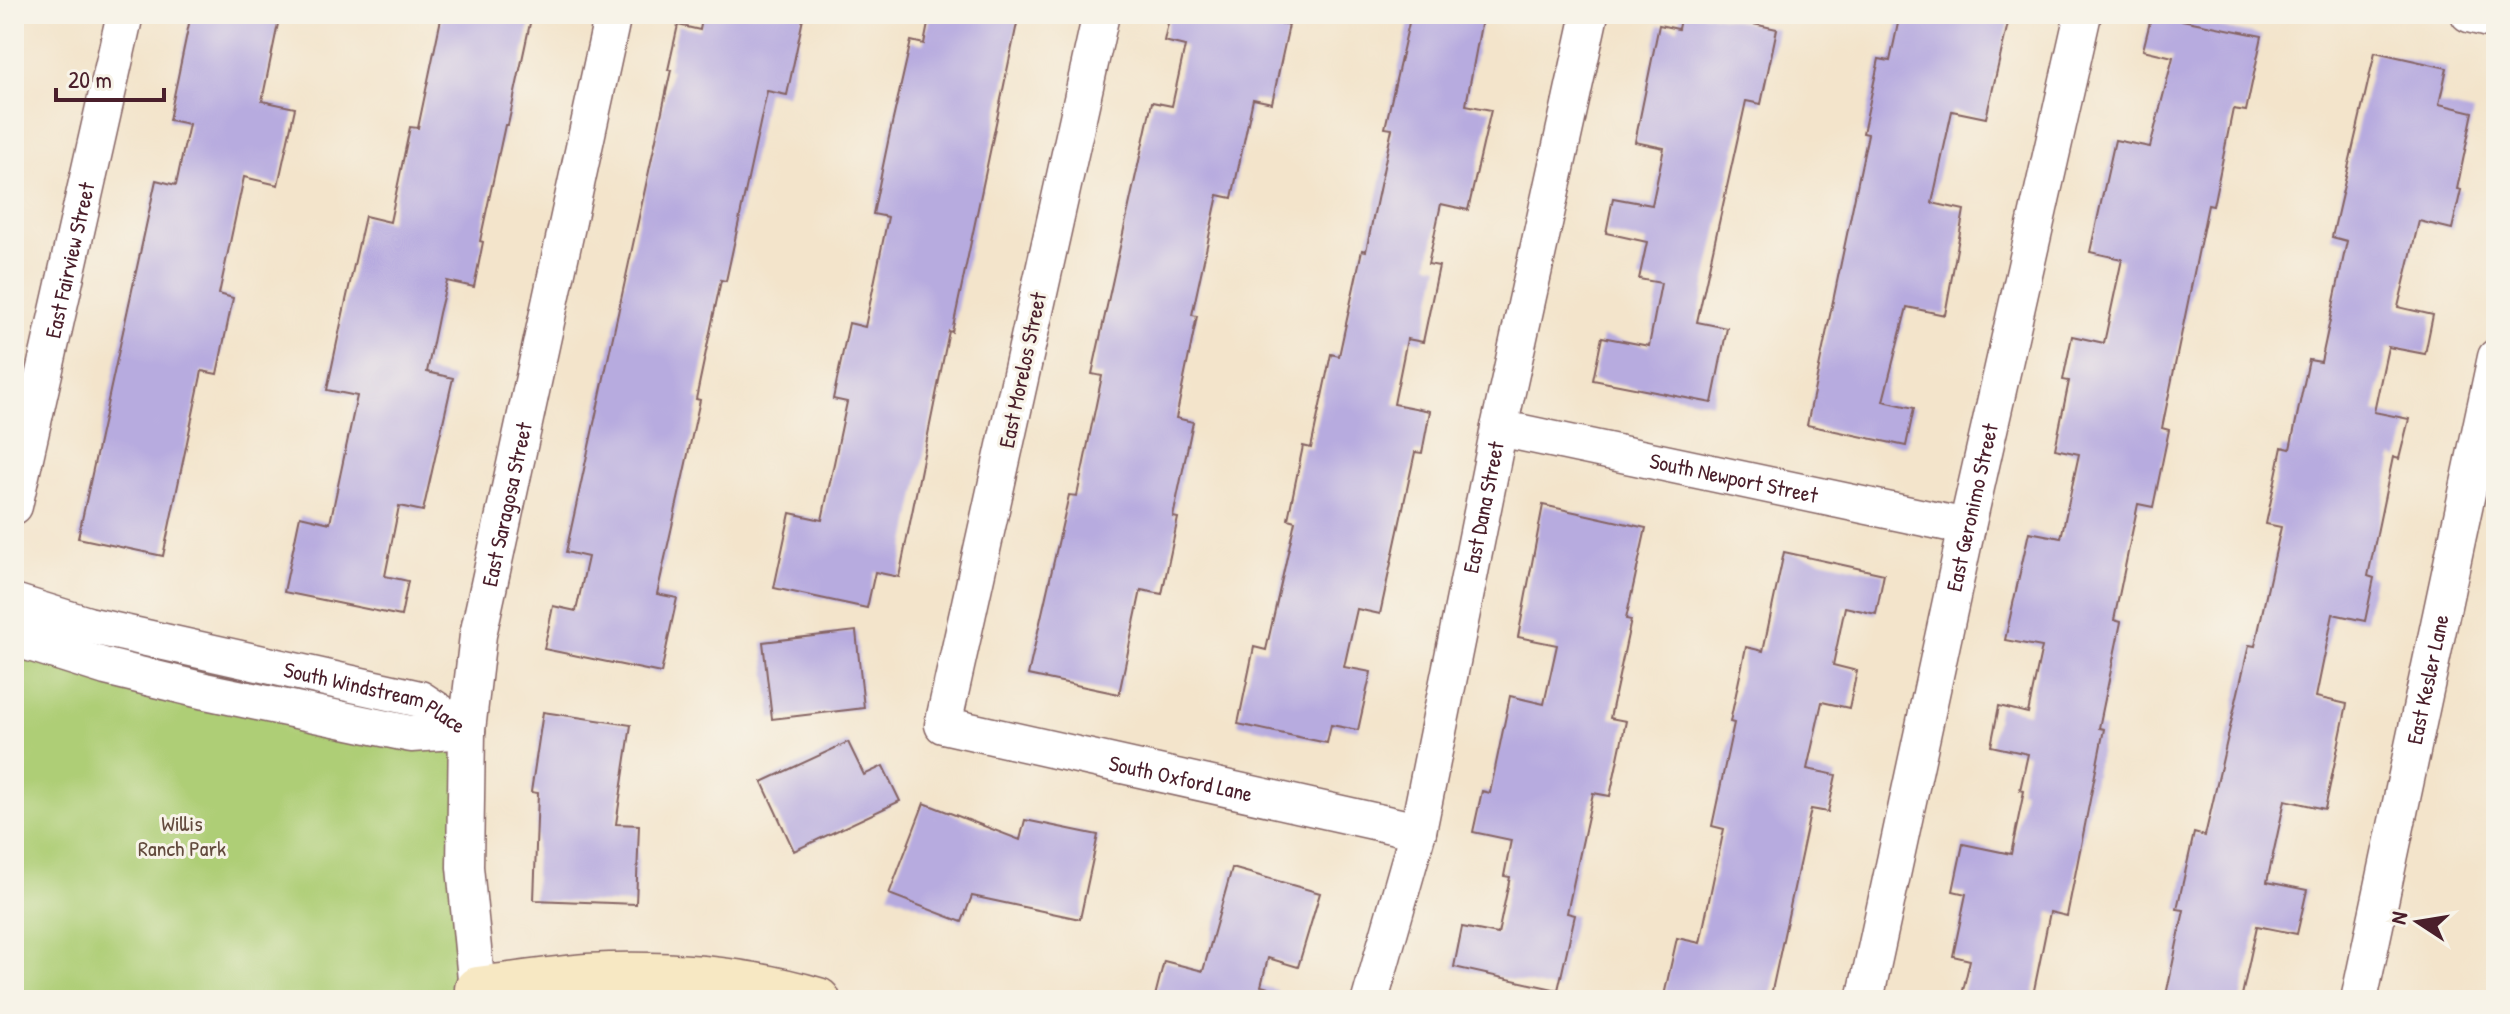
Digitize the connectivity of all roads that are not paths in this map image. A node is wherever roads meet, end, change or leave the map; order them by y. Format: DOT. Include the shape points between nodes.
graph roads {
  1 [pos="125,14"];
  2 [pos="613,14"];
  3 [pos="1101,14"];
  4 [pos="1590,14"];
  5 [pos="2083,14"];
  6 [pos="2469,14"];
  7 [pos="2496,21"];
  8 [pos="2496,357"];
  9 [pos="1499,428"];
  10 [pos="14,506"];
  11 [pos="1967,527"];
  12 [pos="14,602"];
  13 [pos="14,638"];
  14 [pos="943,725"];
  15 [pos="467,730"];
  16 [pos="1418,831"];
  17 [pos="477,995"];
  18 [pos="818,1000"];
  19 [pos="1370,1000"];
  20 [pos="1865,1000"];
  21 [pos="2359,1000"];
  1 -- 10 [label="street, East Fairview Street"];
  2 -- 15 [label="street, East Saragosa Street" via="478,635"];
  3 -- 14 [label="street, East Morelos Street"];
  4 -- 9 [label="street, East Dana Street"];
  5 -- 11 [label="street, East Geronimo Street"];
  6 -- 7 [label="street"];
  8 -- 21 [label="street, East Kesler Lane"];
  9 -- 11 [label="street, South Newport Street"];
  9 -- 16 [label="street, East Dana Street"];
  11 -- 20 [label="street, East Geronimo Street"];
  12 -- 15 [label="street, South Windstream Place" via="88,625 420,699"];
  13 -- 15 [label="street, South Windstream Place" via="205,691 411,734"];
  14 -- 16 [label="street, South Oxford Lane"];
  15 -- 17 [label="street, East Saragosa Street" via="465,867"];
  16 -- 19 [label="street, East Dana Street"];
  17 -- 18 [label="street" via="587,976 684,976 783,989"];
}
